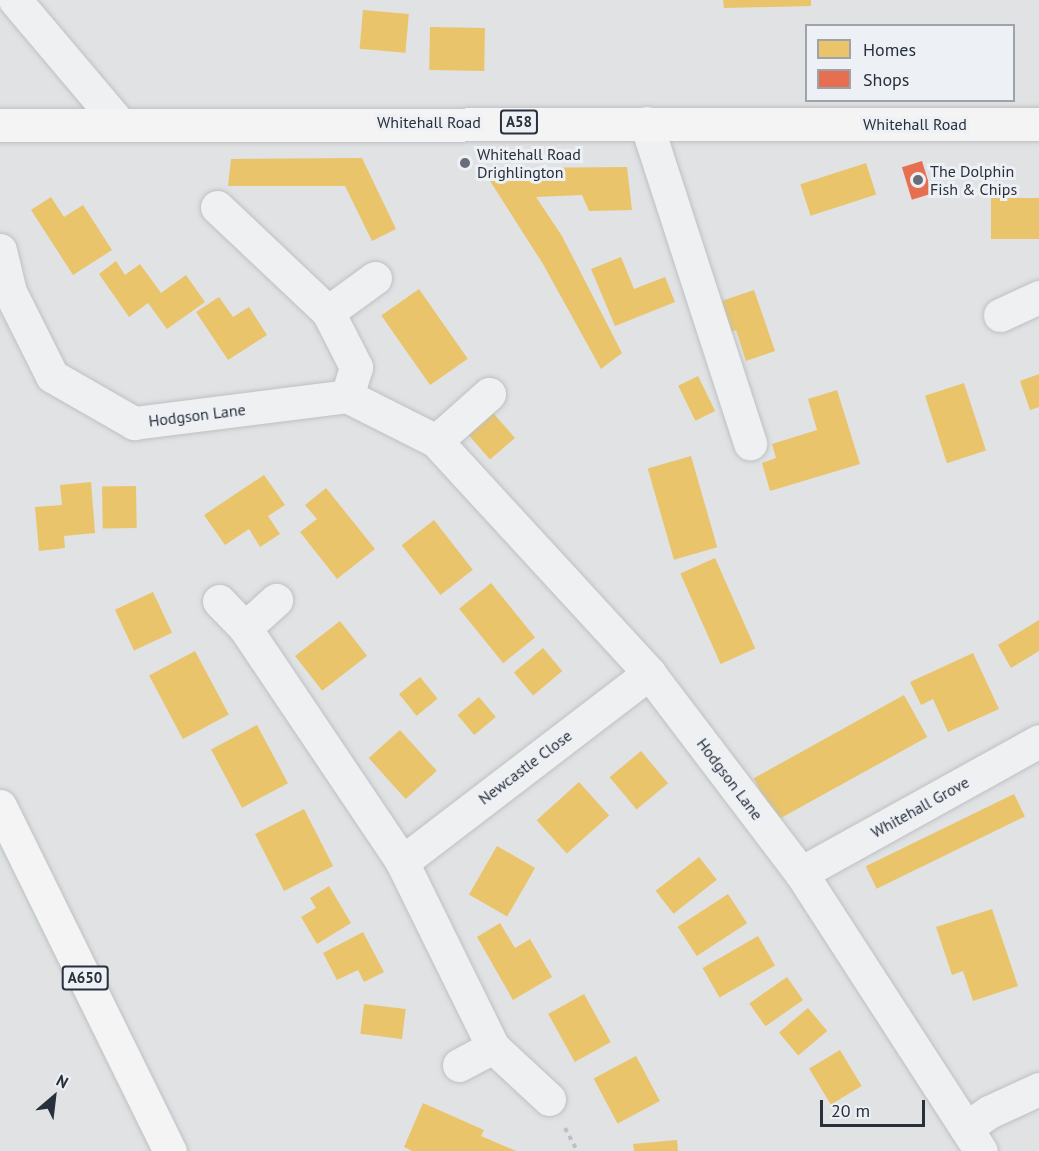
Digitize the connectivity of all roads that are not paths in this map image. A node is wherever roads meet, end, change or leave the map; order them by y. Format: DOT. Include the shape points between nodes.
graph roads {
  1 [pos="15,0"];
  2 [pos="118,122"];
  3 [pos="646,123"];
  4 [pos="1039,124"];
  5 [pos="0,125"];
  6 [pos="217,207"];
  7 [pos="0,250"];
  8 [pos="375,278"];
  9 [pos="1039,297"];
  10 [pos="328,312"];
  11 [pos="1000,315"];
  12 [pos="489,394"];
  13 [pos="347,396"];
  14 [pos="436,441"];
  15 [pos="750,444"];
  16 [pos="276,600"];
  17 [pos="219,601"];
  18 [pos="245,628"];
  19 [pos="649,673"];
  20 [pos="1039,741"];
  21 [pos="0,806"];
  22 [pos="402,862"];
  23 [pos="801,873"];
  24 [pos="493,1047"];
  25 [pos="459,1065"];
  26 [pos="1039,1089"];
  27 [pos="549,1099"];
  28 [pos="974,1140"];
  29 [pos="170,1151"];
  1 -- 2 [label="street"];
  2 -- 3 [label="main road, Whitehall Road / A58"];
  2 -- 5 [label="main road, Whitehall Road / A58"];
  3 -- 4 [label="main road, Whitehall Road / A58"];
  3 -- 15 [label="street"];
  6 -- 10 [label="street"];
  7 -- 13 [label="street, Hodgson Lane" via="10,292 52,376 134,423"];
  8 -- 10 [label="street"];
  9 -- 11 [label="street"];
  10 -- 13 [label="street" via="356,367"];
  12 -- 14 [label="street"];
  13 -- 14 [label="street, Hodgson Lane"];
  14 -- 19 [label="street, Hodgson Lane"];
  16 -- 18 [label="street"];
  17 -- 18 [label="street"];
  18 -- 22 [label="street"];
  19 -- 22 [label="street, Newcastle Close"];
  19 -- 23 [label="street, Hodgson Lane"];
  20 -- 23 [label="street, Whitehall Grove"];
  21 -- 29 [label="main road, A650"];
  22 -- 24 [label="street"];
  23 -- 28 [label="street, Hodgson Lane"];
  24 -- 25 [label="street"];
  24 -- 27 [label="street"];
  26 -- 28 [label="street" via="990,1112"];
}
